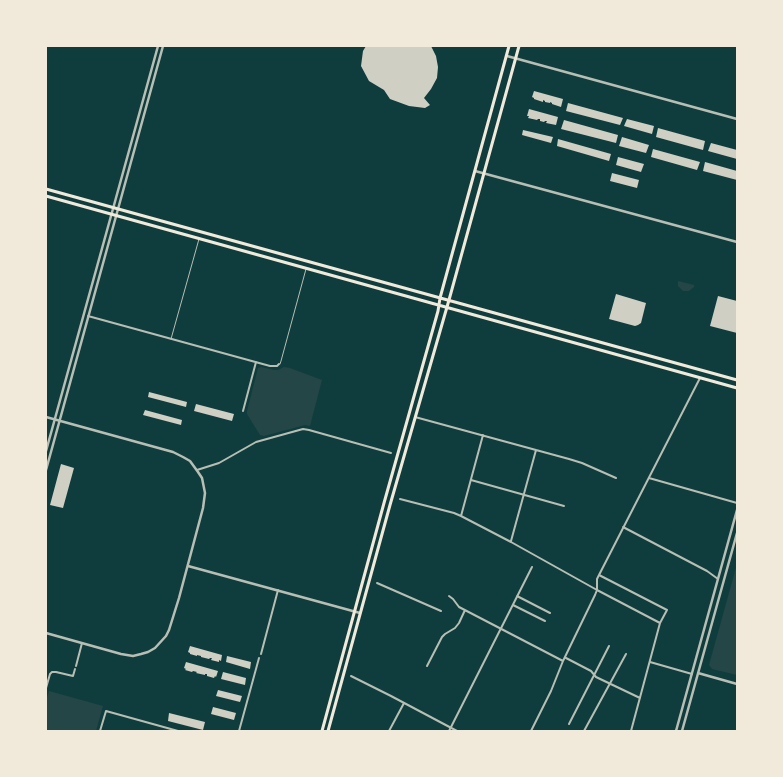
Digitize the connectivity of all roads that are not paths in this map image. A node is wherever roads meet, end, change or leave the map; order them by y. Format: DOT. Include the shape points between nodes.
graph roads {
  1 [pos="158,46"];
  2 [pos="163,46"];
  3 [pos="510,46"];
  4 [pos="519,46"];
  5 [pos="507,56"];
  6 [pos="515,58"];
  7 [pos="737,120"];
  8 [pos="475,171"];
  9 [pos="484,173"];
  10 [pos="46,189"];
  11 [pos="46,196"];
  12 [pos="113,208"];
  13 [pos="118,209"];
  14 [pos="111,214"];
  15 [pos="116,216"];
  16 [pos="199,239"];
  17 [pos="737,242"];
  18 [pos="306,268"];
  19 [pos="440,298"];
  20 [pos="449,300"];
  21 [pos="438,305"];
  22 [pos="447,307"];
  23 [pos="88,316"];
  24 [pos="171,339"];
  25 [pos="256,362"];
  26 [pos="279,364"];
  27 [pos="700,378"];
  28 [pos="737,380"];
  29 [pos="737,388"];
  30 [pos="243,411"];
  31 [pos="46,417"];
  32 [pos="415,417"];
  33 [pos="55,420"];
  34 [pos="59,421"];
  35 [pos="483,435"];
  36 [pos="536,450"];
  37 [pos="46,451"];
  38 [pos="391,453"];
  39 [pos="46,470"];
  40 [pos="198,470"];
  41 [pos="616,478"];
  42 [pos="649,478"];
  43 [pos="471,480"];
  44 [pos="524,494"];
  45 [pos="400,499"];
  46 [pos="737,503"];
  47 [pos="564,506"];
  48 [pos="737,510"];
  49 [pos="461,516"];
  50 [pos="623,527"];
  51 [pos="737,533"];
  52 [pos="511,542"];
  53 [pos="188,566"];
  54 [pos="532,567"];
  55 [pos="599,575"];
  56 [pos="718,579"];
  57 [pos="377,583"];
  58 [pos="278,590"];
  59 [pos="597,590"];
  60 [pos="448,596"];
  61 [pos="517,596"];
  62 [pos="513,605"];
  63 [pos="465,610"];
  64 [pos="355,611"];
  65 [pos="441,611"];
  66 [pos="550,612"];
  67 [pos="360,613"];
  68 [pos="545,621"];
  69 [pos="660,623"];
  70 [pos="501,628"];
  71 [pos="46,633"];
  72 [pos="82,643"];
  73 [pos="609,646"];
  74 [pos="261,654"];
  75 [pos="626,654"];
  76 [pos="259,658"];
  77 [pos="565,658"];
  78 [pos="563,661"];
  79 [pos="650,662"];
  80 [pos="427,666"];
  81 [pos="698,673"];
  82 [pos="692,674"];
  83 [pos="594,675"];
  84 [pos="351,676"];
  85 [pos="610,684"];
  86 [pos="737,684"];
  87 [pos="46,688"];
  88 [pos="640,698"];
  89 [pos="404,703"];
  90 [pos="569,724"];
  91 [pos="451,727"];
  92 [pos="100,731"];
  93 [pos="178,731"];
  94 [pos="239,731"];
  95 [pos="322,731"];
  96 [pos="328,731"];
  97 [pos="389,731"];
  98 [pos="449,731"];
  99 [pos="458,731"];
  100 [pos="531,731"];
  101 [pos="584,731"];
  102 [pos="631,731"];
  103 [pos="676,731"];
  104 [pos="682,731"];
  1 -- 12 [label="street"];
  2 -- 13 [label="street"];
  3 -- 5 [label="main road"];
  4 -- 6 [label="main road"];
  5 -- 6 [label="street"];
  5 -- 8 [label="main road"];
  6 -- 7 [label="street"];
  6 -- 9 [label="main road"];
  8 -- 9 [label="street"];
  8 -- 19 [label="main road"];
  9 -- 17 [label="street"];
  9 -- 20 [label="main road"];
  10 -- 12 [label="main road"];
  11 -- 14 [label="main road"];
  12 -- 13 [label="main road"];
  12 -- 14 [label="street"];
  13 -- 15 [label="street"];
  13 -- 19 [label="main road"];
  14 -- 15 [label="main road"];
  14 -- 33 [label="street"];
  15 -- 16 [label="main road"];
  15 -- 23 [label="street"];
  16 -- 18 [label="main road"];
  16 -- 24 [label="lane"];
  18 -- 21 [label="main road"];
  18 -- 26 [label="lane"];
  19 -- 20 [label="main road"];
  19 -- 21 [label="main road"];
  20 -- 22 [label="main road"];
  20 -- 28 [label="main road"];
  21 -- 22 [label="main road"];
  21 -- 64 [label="main road"];
  22 -- 27 [label="main road"];
  22 -- 32 [label="main road"];
  23 -- 24 [label="street"];
  23 -- 34 [label="street"];
  24 -- 25 [label="street"];
  25 -- 26 [label="street" via="270,366"];
  25 -- 30 [label="street"];
  27 -- 29 [label="main road"];
  27 -- 42 [label="street"];
  31 -- 33 [label="street"];
  32 -- 35 [label="street"];
  32 -- 67 [label="main road"];
  33 -- 34 [label="street"];
  33 -- 37 [label="street"];
  34 -- 39 [label="street"];
  34 -- 40 [label="street" via="172,452 183,456"];
  35 -- 36 [label="street"];
  35 -- 43 [label="street"];
  36 -- 41 [label="street" via="582,463"];
  36 -- 44 [label="street"];
  38 -- 40 [label="street" via="303,429 256,442 218,463"];
  40 -- 53 [label="street" via="204,488 204,501"];
  42 -- 46 [label="street"];
  42 -- 50 [label="street"];
  43 -- 44 [label="street"];
  43 -- 49 [label="street"];
  44 -- 47 [label="street"];
  44 -- 52 [label="street"];
  45 -- 49 [label="street"];
  48 -- 56 [label="street"];
  49 -- 52 [label="street"];
  50 -- 55 [label="street"];
  50 -- 56 [label="street"];
  51 -- 81 [label="street"];
  52 -- 59 [label="street"];
  53 -- 58 [label="street"];
  53 -- 72 [label="street" via="169,630 155,648 133,656"];
  54 -- 61 [label="street"];
  55 -- 59 [label="street"];
  55 -- 69 [label="street" via="667,610"];
  56 -- 82 [label="street"];
  57 -- 65 [label="street"];
  58 -- 64 [label="street"];
  58 -- 74 [label="street"];
  59 -- 69 [label="street"];
  59 -- 77 [label="street"];
  60 -- 63 [label="street"];
  61 -- 62 [label="street"];
  61 -- 66 [label="street"];
  62 -- 68 [label="street"];
  62 -- 70 [label="street"];
  63 -- 70 [label="street"];
  63 -- 80 [label="street" via="455,628 442,637"];
  64 -- 67 [label="street"];
  64 -- 95 [label="main road"];
  67 -- 96 [label="main road"];
  69 -- 79 [label="street"];
  70 -- 78 [label="street"];
  70 -- 91 [label="street"];
  71 -- 72 [label="street"];
  72 -- 87 [label="street" via="73,676 52,672"];
  73 -- 83 [label="street"];
  75 -- 85 [label="street"];
  76 -- 94 [label="street"];
  77 -- 78 [label="street"];
  77 -- 83 [label="street"];
  78 -- 100 [label="street"];
  79 -- 82 [label="street"];
  79 -- 88 [label="street"];
  81 -- 86 [label="street"];
  81 -- 104 [label="street"];
  82 -- 103 [label="street"];
  83 -- 85 [label="street"];
  83 -- 90 [label="street"];
  84 -- 89 [label="street"];
  85 -- 88 [label="street"];
  85 -- 101 [label="street"];
  88 -- 102 [label="street"];
  89 -- 91 [label="street"];
  89 -- 97 [label="street"];
  91 -- 98 [label="street"];
  91 -- 99 [label="street"];
  92 -- 93 [label="street" via="106,711"];
}
